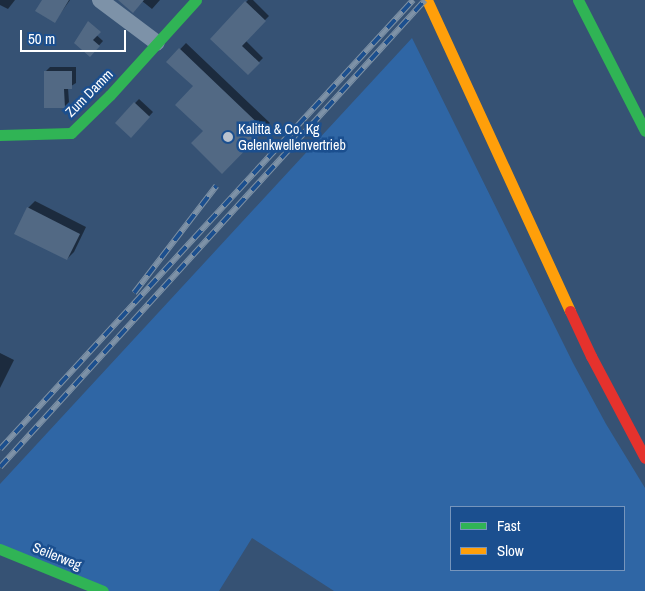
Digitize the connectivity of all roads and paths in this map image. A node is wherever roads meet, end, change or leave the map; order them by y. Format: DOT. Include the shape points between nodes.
graph roads {
  1 [pos="100,0"];
  2 [pos="196,0"];
  3 [pos="427,0"];
  4 [pos="578,0"];
  5 [pos="157,43"];
  6 [pos="645,131"];
  7 [pos="0,135"];
  8 [pos="645,458"];
  9 [pos="0,549"];
  10 [pos="103,591"];
  1 -- 5 [label="street"];
  2 -- 5 [label="street, Zum Damm"];
  3 -- 8 [label="street" via="591,356"];
  4 -- 6 [label="street"];
  5 -- 7 [label="street, Zum Damm" via="70,133"];
  9 -- 10 [label="street, Seilerweg"];
}
